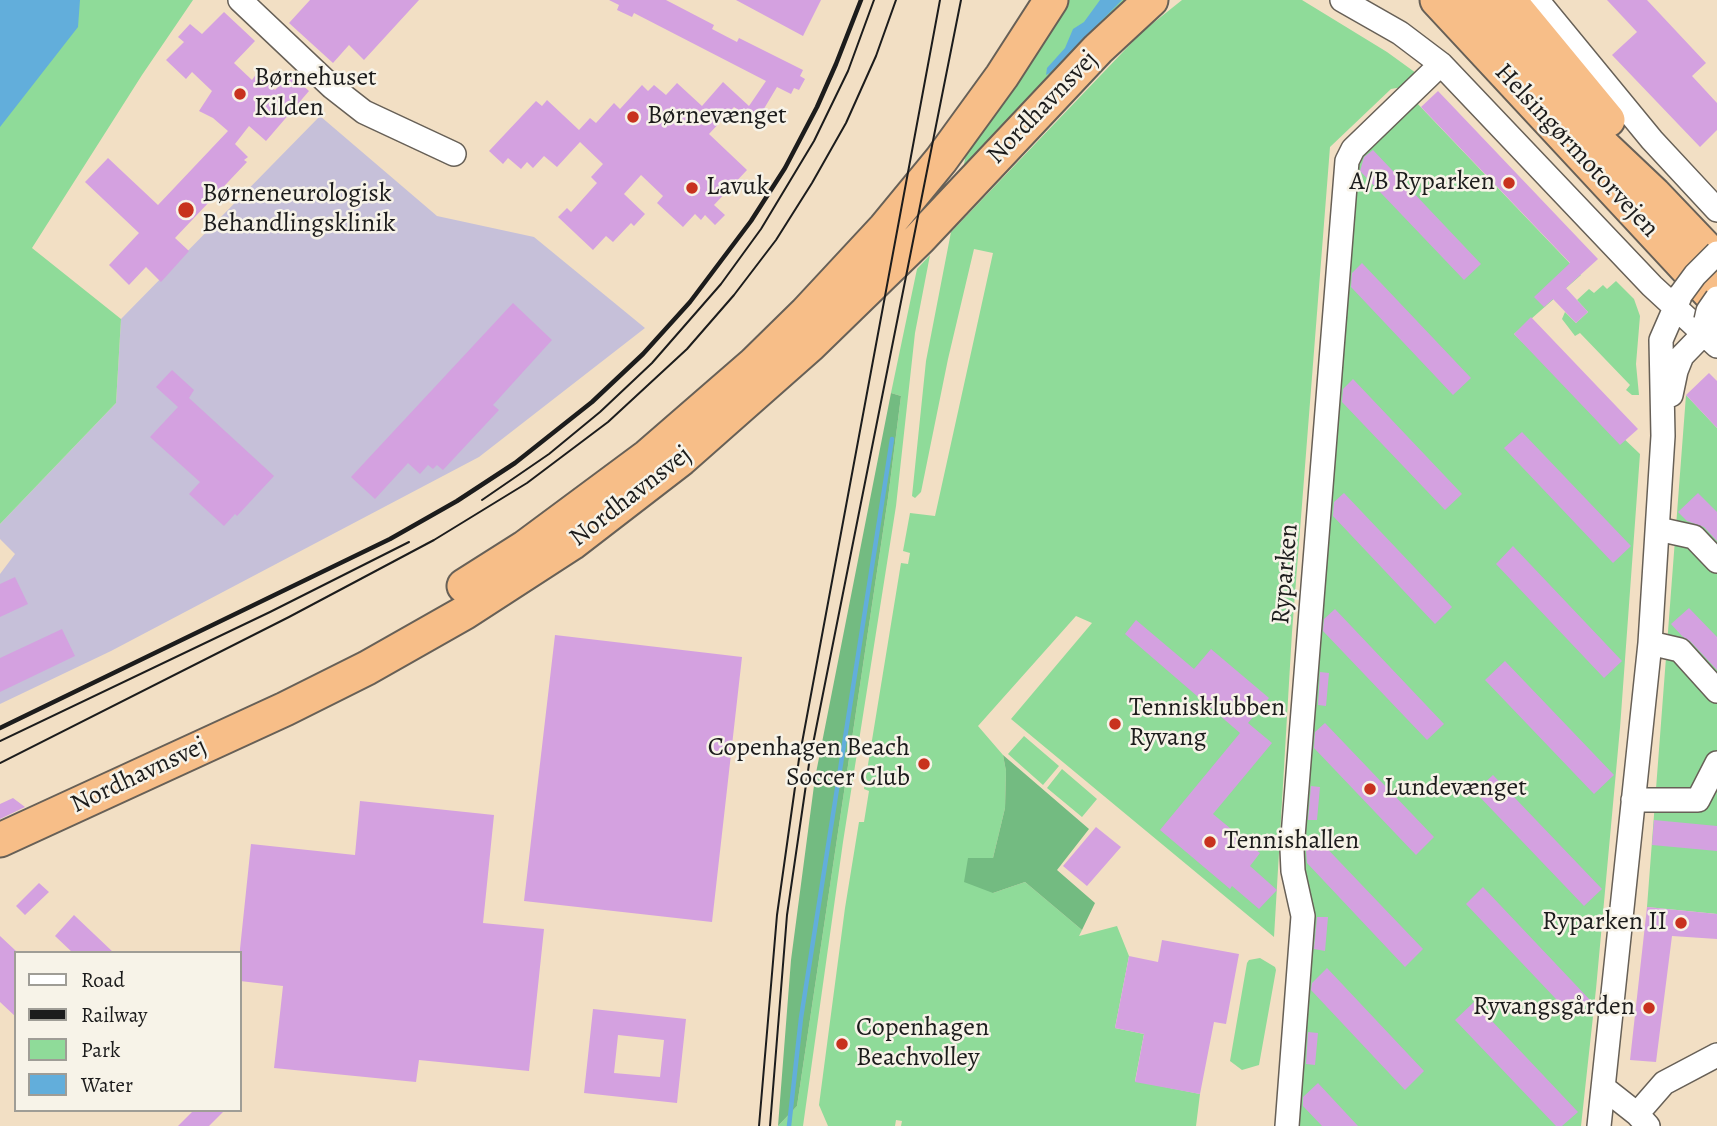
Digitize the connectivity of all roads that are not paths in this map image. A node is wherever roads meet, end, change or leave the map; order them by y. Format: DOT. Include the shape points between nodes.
graph roads {
  1 [pos="240,0"];
  2 [pos="1051,0"];
  3 [pos="1151,0"];
  4 [pos="1342,0"];
  5 [pos="1410,0"];
  6 [pos="1437,0"];
  7 [pos="1470,0"];
  8 [pos="1509,0"];
  9 [pos="1537,0"];
  10 [pos="1441,64"];
  11 [pos="454,153"];
  12 [pos="1654,194"];
  13 [pos="1619,198"];
  14 [pos="1717,210"];
  15 [pos="1717,253"];
  16 [pos="1717,260"];
  17 [pos="1678,301"];
  18 [pos="1713,320"];
  19 [pos="1663,436"];
  20 [pos="1658,529"];
  21 [pos="1717,561"];
  22 [pos="1650,643"];
  23 [pos="1717,691"];
  24 [pos="1717,763"];
  25 [pos="1633,800"];
  26 [pos="0,816"];
  27 [pos="0,840"];
  28 [pos="1717,1055"];
  29 [pos="1604,1088"];
  30 [pos="1642,1120"];
  31 [pos="1287,1126"];
  32 [pos="1599,1126"];
  1 -- 11 [label="street" via="364,112"];
  2 -- 26 [label="highway, Nordhavnsvej" via="974,116 885,228 754,364 648,456 524,548 411,618 275,688"];
  3 -- 27 [label="highway, Nordhavnsvej" via="809,346 681,459 572,543 464,613 367,668"];
  4 -- 10 [label="street" via="1400,33"];
  5 -- 13 [label="highway"];
  6 -- 13 [label="highway, Helsingørmotorvejen"];
  7 -- 12 [label="highway, Helsingørmotorvejen" via="1598,141"];
  8 -- 12 [label="highway" via="1615,128"];
  9 -- 14 [label="street" via="1652,140"];
  10 -- 17 [label="street"];
  10 -- 31 [label="street, Ryparken" via="1353,149 1347,162 1292,849 1303,916"];
  12 -- 16 [label="highway, Helsingørmotorvejen"];
  13 -- 18 [label="highway, Helsingørmotorvejen"];
  15 -- 17 [label="street, bridge"];
  17 -- 18 [label="street"];
  17 -- 19 [label="street" via="1661,340"];
  18 -- 19 [label="street" via="1682,356"];
  19 -- 20 [label="street"];
  20 -- 21 [label="street" via="1695,537"];
  20 -- 22 [label="street"];
  22 -- 23 [label="street" via="1680,650"];
  22 -- 25 [label="street"];
  24 -- 25 [label="street" via="1698,800"];
  25 -- 29 [label="street"];
  28 -- 30 [label="street" via="1664,1083"];
  29 -- 30 [label="street"];
  29 -- 32 [label="street"];
}
